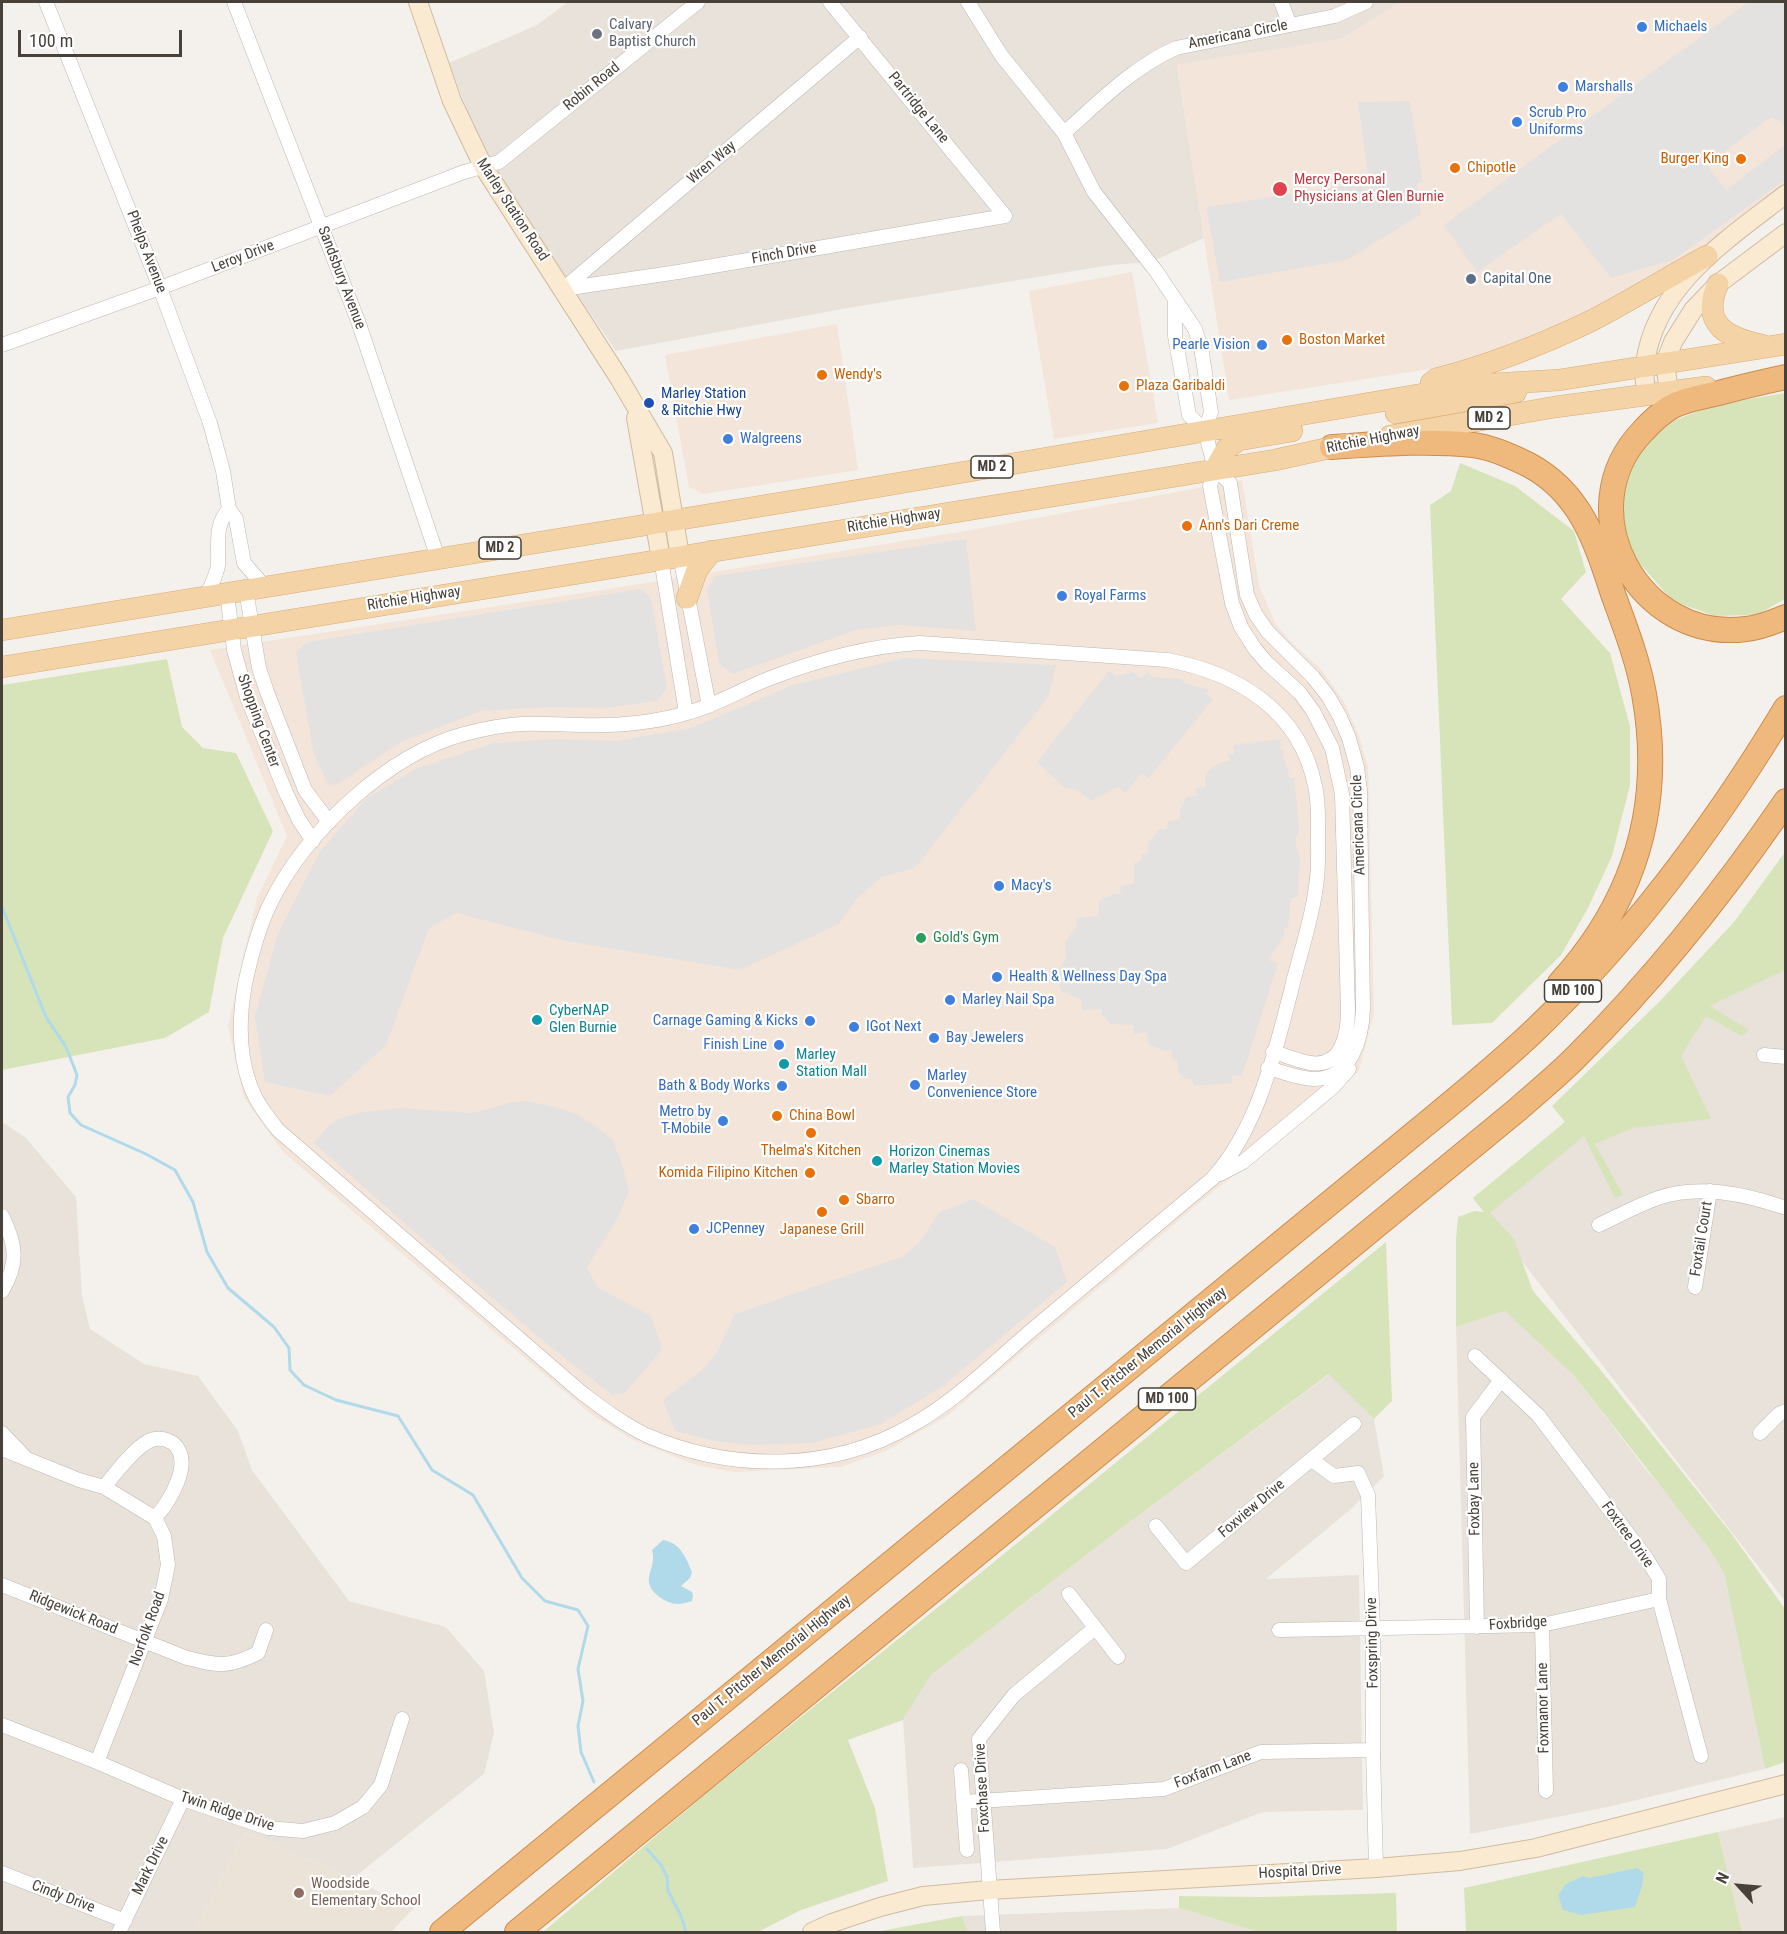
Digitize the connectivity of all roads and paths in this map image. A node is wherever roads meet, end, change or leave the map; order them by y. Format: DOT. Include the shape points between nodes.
graph roads {
  1 [pos="46,2"];
  2 [pos="234,2"];
  3 [pos="418,2"];
  4 [pos="698,2"];
  5 [pos="830,2"];
  6 [pos="968,2"];
  7 [pos="1281,2"];
  8 [pos="1366,2"];
  9 [pos="1290,25"];
  10 [pos="860,38"];
  11 [pos="1064,133"];
  12 [pos="483,166"];
  13 [pos="1785,194"];
  14 [pos="1005,216"];
  15 [pos="321,227"];
  16 [pos="1785,233"];
  17 [pos="1707,256"];
  18 [pos="1718,284"];
  19 [pos="160,288"];
  20 [pos="563,289"];
  21 [pos="1175,302"];
  22 [pos="2,345"];
  23 [pos="1779,346"];
  24 [pos="1665,363"];
  25 [pos="1644,366"];
  26 [pos="1785,376"];
  27 [pos="1559,380"];
  28 [pos="1669,392"];
  29 [pos="1419,395"];
  30 [pos="1646,396"];
  31 [pos="1206,431"];
  32 [pos="1332,447"];
  33 [pos="1215,470"];
  34 [pos="229,509"];
  35 [pos="664,521"];
  36 [pos="712,551"];
  37 [pos="670,557"];
  38 [pos="438,558"];
  39 [pos="246,590"];
  40 [pos="206,597"];
  41 [pos="687,598"];
  42 [pos="1785,617"];
  43 [pos="241,628"];
  44 [pos="2,630"];
  45 [pos="2,667"];
  46 [pos="708,706"];
  47 [pos="1785,708"];
  48 [pos="686,713"];
  49 [pos="1781,809"];
  50 [pos="329,822"];
  51 [pos="313,841"];
  52 [pos="1360,1040"];
  53 [pos="1273,1052"];
  54 [pos="1764,1055"];
  55 [pos="1785,1057"];
  56 [pos="1268,1068"];
  57 [pos="1393,1151"];
  58 [pos="1213,1178"];
  59 [pos="1710,1191"];
  60 [pos="1785,1208"];
  61 [pos="2,1216"];
  62 [pos="1599,1225"];
  63 [pos="1695,1287"];
  64 [pos="2,1291"];
  65 [pos="1475,1356"];
  66 [pos="1501,1380"];
  67 [pos="1785,1411"];
  68 [pos="1354,1424"];
  69 [pos="2,1433"];
  70 [pos="1760,1433"];
  71 [pos="2,1449"];
  72 [pos="28,1459"];
  73 [pos="1312,1460"];
  74 [pos="104,1487"];
  75 [pos="154,1518"];
  76 [pos="1155,1527"];
  77 [pos="2,1585"];
  78 [pos="1069,1594"];
  79 [pos="1659,1599"];
  80 [pos="1542,1624"];
  81 [pos="1477,1627"];
  82 [pos="1095,1628"];
  83 [pos="1373,1628"];
  84 [pos="266,1630"];
  85 [pos="1279,1630"];
  86 [pos="145,1642"];
  87 [pos="1118,1657"];
  88 [pos="402,1719"];
  89 [pos="2,1725"];
  90 [pos="1373,1750"];
  91 [pos="1701,1756"];
  92 [pos="97,1762"];
  93 [pos="961,1770"];
  94 [pos="1785,1784"];
  95 [pos="1546,1791"];
  96 [pos="183,1799"];
  97 [pos="982,1801"];
  98 [pos="964,1802"];
  99 [pos="967,1850"];
  100 [pos="1376,1868"];
  101 [pos="2,1873"];
  102 [pos="989,1890"];
  103 [pos="122,1927"];
  104 [pos="442,1932"];
  105 [pos="517,1932"];
  106 [pos="812,1932"];
  107 [pos="993,1932"];
  1 -- 19 [label="street, Phelps Avenue"];
  2 -- 15 [label="street, Sandsbury Avenue"];
  3 -- 12 [label="main road, Marley Station Road" via="452,101"];
  4 -- 12 [label="street, Robin Road" via="500,162"];
  5 -- 10 [label="street, Partridge Lane"];
  6 -- 11 [label="street, Americana Circle" via="1001,55"];
  7 -- 9 [label="street"];
  8 -- 9 [label="street, Americana Circle" via="1335,16"];
  9 -- 11 [label="street, Americana Circle" via="1191,43 1164,54 1132,74"];
  10 -- 14 [label="street, Partridge Lane"];
  10 -- 20 [label="street, Wren Way"];
  11 -- 21 [label="street, Americana Circle" via="1094,192 1156,271"];
  12 -- 15 [label="street, Leroy Drive"];
  12 -- 20 [label="main road, Marley Station Road"];
  13 -- 17 [label="main road"];
  14 -- 20 [label="street, Finch Drive"];
  15 -- 19 [label="street, Leroy Drive"];
  15 -- 38 [label="street, Sandsbury Avenue" via="382,390"];
  16 -- 18 [label="main road"];
  17 -- 25 [label="main road" via="1665,307"];
  17 -- 29 [label="main road" via="1592,320 1479,368 1436,379"];
  18 -- 23 [label="main road" via="1712,304 1721,329 1740,340"];
  18 -- 24 [label="main road" via="1685,321"];
  19 -- 22 [label="street, Leroy Drive"];
  19 -- 34 [label="street, Phelps Avenue" via="210,423"];
  20 -- 35 [label="main road, Marley Station Road" via="634,405"];
  21 -- 31 [label="street, Americana Circle" via="1175,336 1189,415"];
  21 -- 31 [label="street, Americana Circle" via="1195,329 1201,347 1211,412"];
  23 -- 24 [label="main road, MD 2"];
  24 -- 25 [label="main road, MD 2"];
  24 -- 28 [label="main road"];
  25 -- 27 [label="main road, MD 2"];
  25 -- 30 [label="main road"];
  26 -- 28 [label="main road, Ritchie Highway / MD 2"];
  26 -- 42 [label="highway" via="1690,400 1653,421 1636,438 1616,476 1612,520 1614,539 1633,580 1665,610 1686,621 1727,630 1747,629"];
  27 -- 29 [label="main road, MD 2" via="1476,385"];
  27 -- 33 [label="main road" via="1506,396 1239,440 1227,448"];
  28 -- 30 [label="main road, Ritchie Highway / MD 2"];
  29 -- 31 [label="main road, MD 2"];
  30 -- 32 [label="main road, Ritchie Highway / MD 2" via="1545,409"];
  31 -- 33 [label="street, Americana Circle"];
  31 -- 35 [label="main road, MD 2"];
  32 -- 33 [label="main road, Ritchie Highway / MD 2"];
  32 -- 57 [label="highway" via="1402,443 1475,445 1529,465 1569,497 1597,544 1644,693 1650,736 1651,780 1645,824 1634,864 1601,931 1578,964 1544,1000"];
  33 -- 36 [label="main road, Ritchie Highway / MD 2"];
  33 -- 52 [label="street, Americana Circle" via="1230,483 1247,595 1256,615 1328,696 1350,738 1360,803"];
  33 -- 53 [label="street, Americana Circle" via="1210,486 1232,603 1241,627 1266,663 1300,693 1313,711 1332,748 1342,794 1346,1036 1334,1058 1327,1062 1309,1063"];
  34 -- 39 [label="street, Phelps Avenue" via="236,519"];
  34 -- 40 [label="street" via="219,526 218,566"];
  35 -- 37 [label="main road, Marley Station Road"];
  35 -- 38 [label="main road, MD 2"];
  36 -- 37 [label="main road, Ritchie Highway / MD 2"];
  36 -- 41 [label="main road" via="697,570"];
  37 -- 41 [label="street"];
  37 -- 43 [label="main road, Ritchie Highway / MD 2"];
  37 -- 48 [label="street"];
  38 -- 39 [label="main road, MD 2"];
  39 -- 40 [label="main road, MD 2"];
  39 -- 43 [label="street, Shopping Center"];
  39 -- 43 [label="street, Shopping Center"];
  40 -- 44 [label="main road, MD 2"];
  41 -- 46 [label="street"];
  43 -- 45 [label="main road, Ritchie Highway / MD 2"];
  43 -- 50 [label="street, Shopping Center" via="305,789"];
  43 -- 51 [label="street, Shopping Center" via="239,672 247,697 286,793"];
  46 -- 48 [label="street"];
  46 -- 53 [label="street" via="807,665 870,648 920,643 1167,660 1192,664 1237,683 1273,708 1293,731 1316,787 1316,886"];
  47 -- 57 [label="highway, Paul T. Pitcher Memorial Highway / MD 100" via="1703,836 1641,917 1534,1030"];
  48 -- 50 [label="street" via="617,725 522,724 462,735 404,760"];
  49 -- 105 [label="highway, MD 100" via="1680,945 1573,1060 1517,1110"];
  50 -- 51 [label="street"];
  51 -- 58 [label="street" via="271,904 250,960 239,1019 249,1084 261,1109 296,1147 582,1393 614,1417 674,1446 721,1458 783,1462 840,1454 892,1436 960,1392"];
  52 -- 56 [label="street, Americana Circle" via="1344,1066 1324,1078"];
  52 -- 58 [label="street" via="1345,1076 1243,1162"];
  53 -- 56 [label="street"];
  54 -- 55 [label="street"];
  56 -- 58 [label="street" via="1247,1128 1229,1160"];
  57 -- 104 [label="highway, Paul T. Pitcher Memorial Highway / MD 100"];
  59 -- 60 [label="street"];
  59 -- 62 [label="street" via="1658,1198"];
  59 -- 63 [label="street, Foxtail Court"];
  61 -- 64 [label="street" via="12,1235 15,1257"];
  65 -- 66 [label="street, Foxtree Drive"];
  66 -- 79 [label="street, Foxtree Drive" via="1538,1415 1647,1559 1659,1579"];
  66 -- 81 [label="street, Foxbay Lane" via="1473,1417"];
  67 -- 70 [label="street"];
  68 -- 73 [label="street, Foxview Drive"];
  69 -- 72 [label="street"];
  71 -- 72 [label="street"];
  72 -- 74 [label="street"];
  73 -- 76 [label="street, Foxview Drive" via="1186,1563"];
  73 -- 83 [label="street, Foxspring Drive" via="1335,1476 1358,1473 1368,1495"];
  74 -- 75 [label="street"];
  74 -- 75 [label="street" via="140,1447 154,1439 168,1440 182,1458 180,1473 166,1505"];
  75 -- 86 [label="street, Norfolk Road" via="164,1536 168,1564 161,1599"];
  77 -- 86 [label="street, Ridgewick Road"];
  78 -- 82 [label="street"];
  79 -- 80 [label="street, Foxbridge"];
  79 -- 91 [label="street, Foxtree Drive"];
  80 -- 81 [label="street, Foxbridge"];
  80 -- 95 [label="street, Foxmanor Lane"];
  81 -- 83 [label="street, Foxbridge"];
  82 -- 87 [label="street"];
  82 -- 97 [label="street, Foxchase Drive" via="1014,1695 979,1739"];
  83 -- 85 [label="street, Foxbridge"];
  83 -- 90 [label="street, Foxspring Drive"];
  84 -- 86 [label="street, Ridgewick Road" via="258,1653 238,1663 219,1666"];
  86 -- 92 [label="street, Norfolk Road"];
  88 -- 96 [label="street, Twin Ridge Drive" via="381,1785 363,1807 335,1823 303,1831 268,1828"];
  89 -- 92 [label="street, Twin Ridge Drive"];
  90 -- 97 [label="street, Foxfarm Lane" via="1261,1752 1164,1789"];
  90 -- 100 [label="street, Foxspring Drive"];
  92 -- 96 [label="street, Twin Ridge Drive"];
  93 -- 98 [label="street"];
  94 -- 100 [label="main road, Hospital Drive" via="1536,1848 1460,1861"];
  96 -- 103 [label="street, Mark Drive"];
  97 -- 98 [label="street, Foxfarm Lane"];
  97 -- 102 [label="street, Foxchase Drive"];
  98 -- 99 [label="street"];
  100 -- 102 [label="main road, Hospital Drive"];
  101 -- 103 [label="street, Cindy Drive"];
  102 -- 106 [label="main road, Hospital Drive" via="923,1896"];
  102 -- 107 [label="street, Foxchase Drive"];
}
